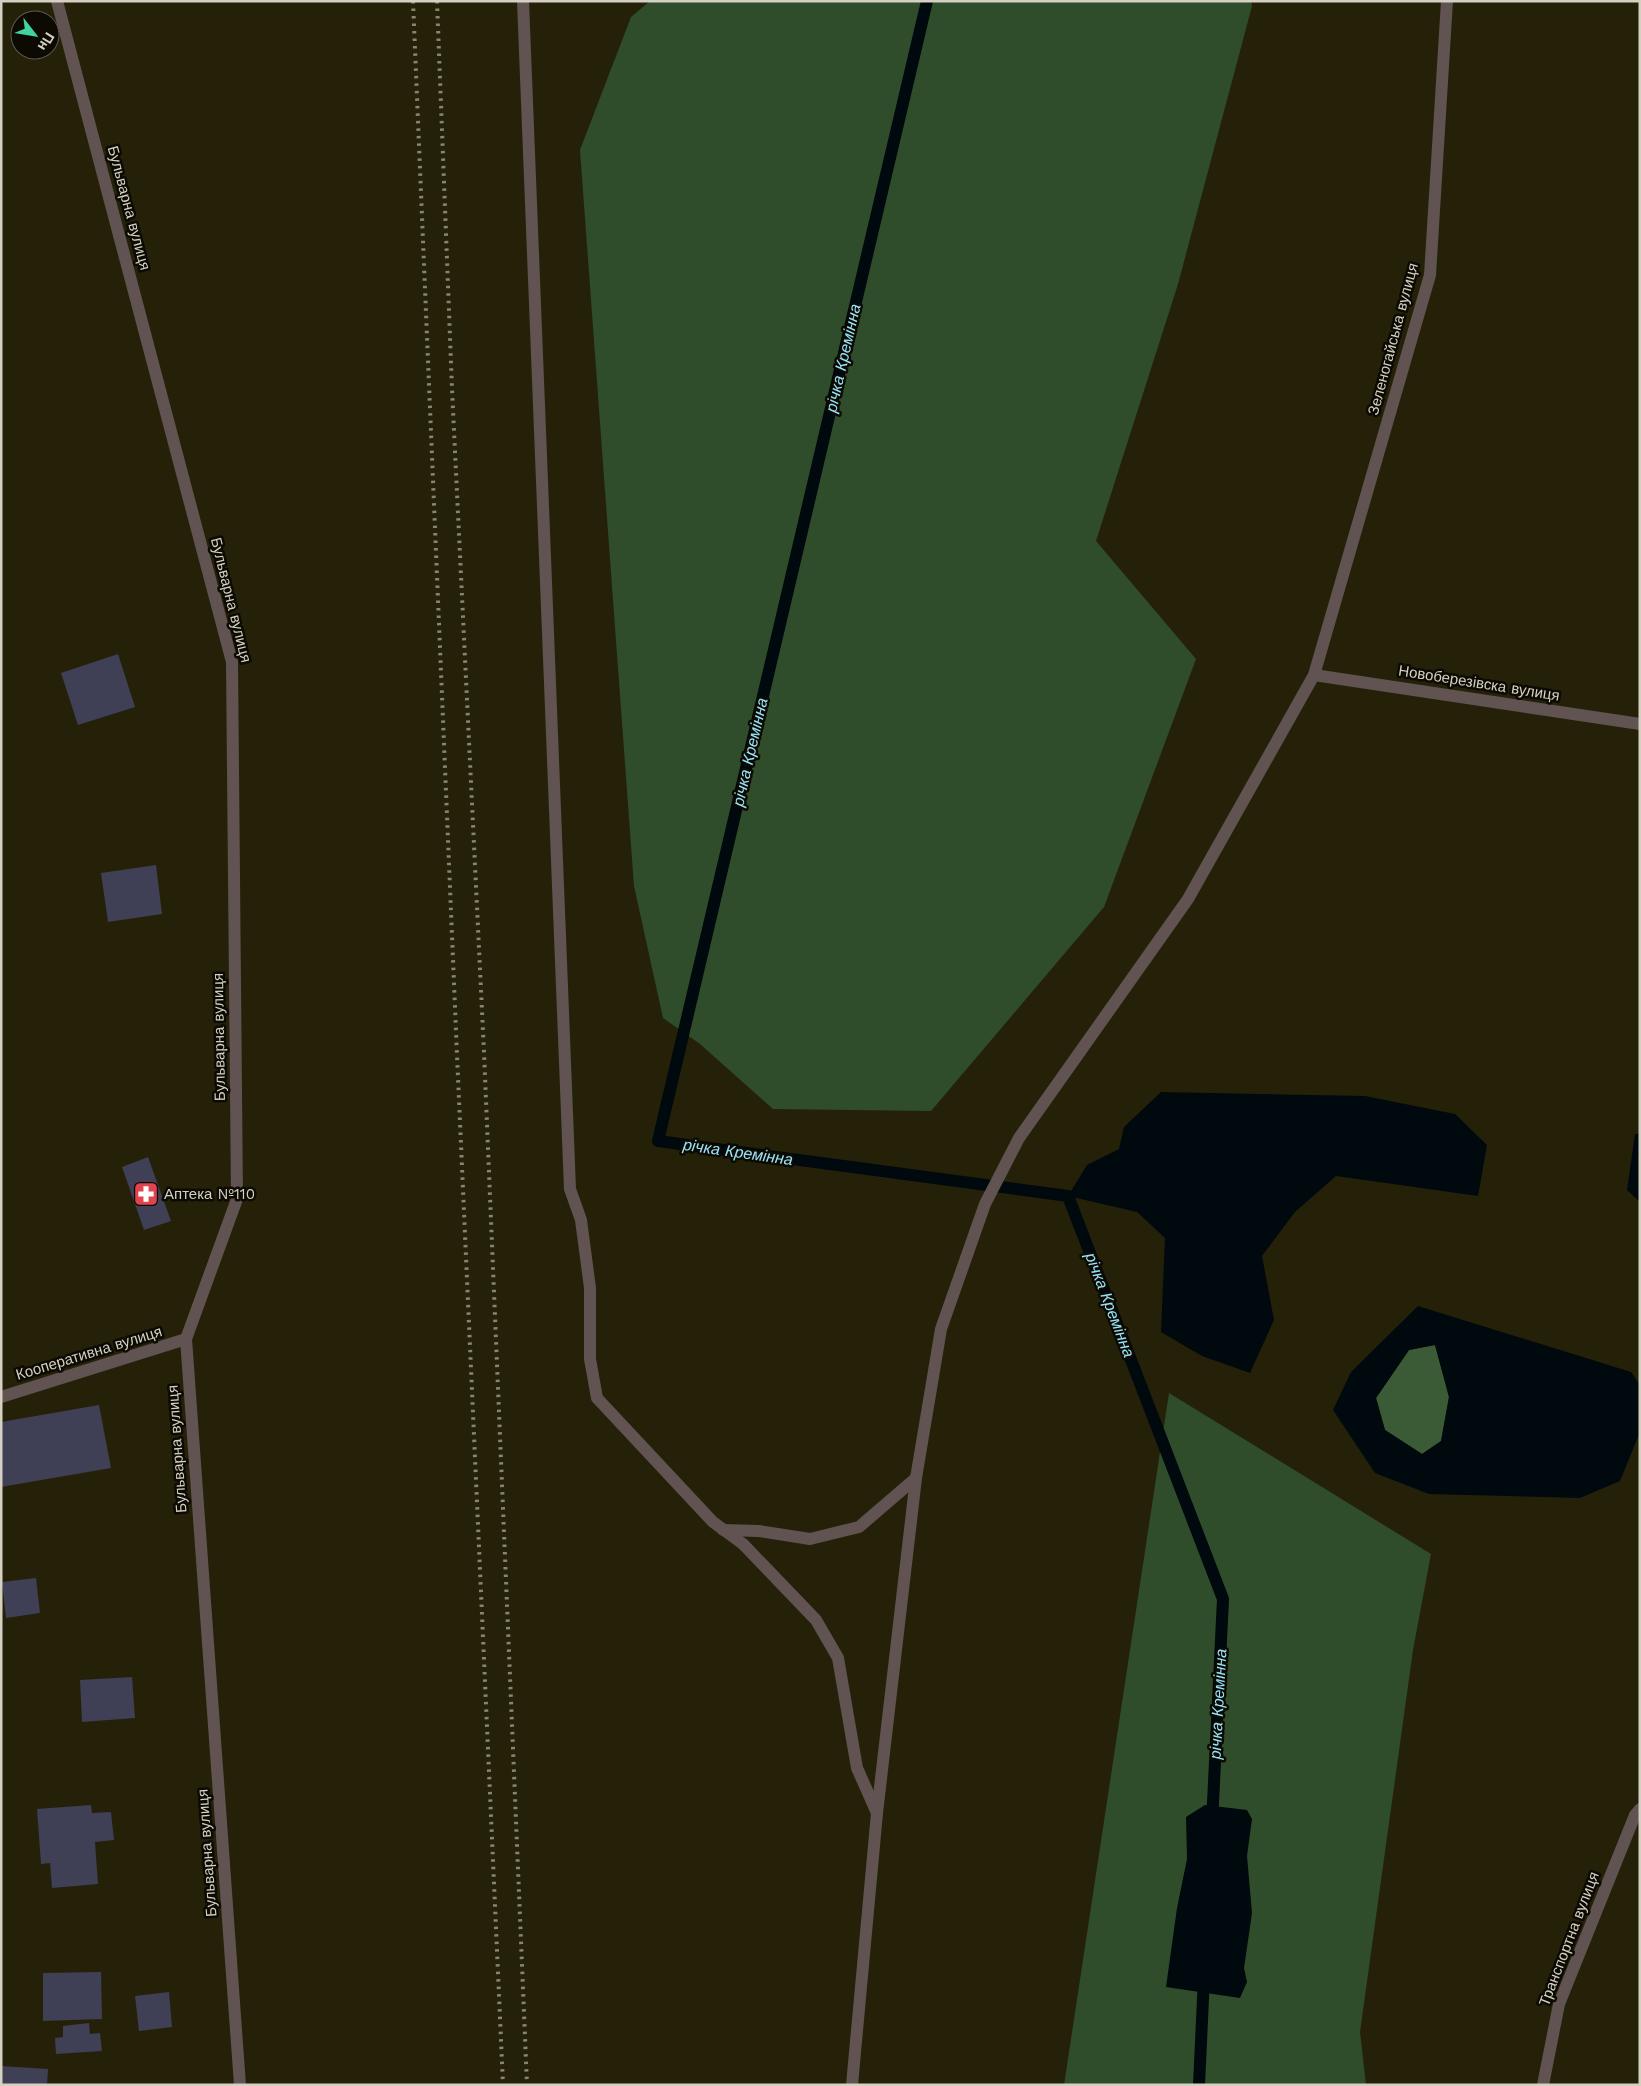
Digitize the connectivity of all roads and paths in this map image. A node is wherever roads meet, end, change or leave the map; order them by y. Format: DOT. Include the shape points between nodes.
graph roads {
  1 [pos="57,1"];
  2 [pos="522,1"];
  3 [pos="1447,1"];
  4 [pos="1314,675"];
  5 [pos="1640,724"];
  6 [pos="186,1339"];
  7 [pos="1,1397"];
  8 [pos="916,1478"];
  9 [pos="723,1530"];
  10 [pos="1640,1808"];
  11 [pos="877,1813"];
  12 [pos="240,2085"];
  13 [pos="852,2085"];
  14 [pos="1542,2085"];
  1 -- 6 [label="street, Бульварна вулиця" via="232,662 237,1198"];
  2 -- 9 [label="street" via="570,1190 581,1220 590,1288 590,1359 597,1398"];
  3 -- 4 [label="street, Зеленогайська вулиця" via="1430,275"];
  4 -- 5 [label="street, Новоберезівска вулиця"];
  4 -- 8 [label="street, Зеленогайська вулиця" via="1188,898 1019,1138 985,1204 941,1329"];
  6 -- 7 [label="street, Кооперативна вулиця"];
  6 -- 12 [label="street, Бульварна вулиця"];
  8 -- 9 [label="street" via="859,1527 810,1539 759,1531"];
  8 -- 11 [label="street, Зеленогайська вулиця"];
  9 -- 11 [label="street" via="750,1551 816,1620 838,1658 857,1768"];
  10 -- 14 [label="street, Транспортна вулиця" via="1559,2004"];
  11 -- 13 [label="street, Зеленогайська вулиця"];
}
